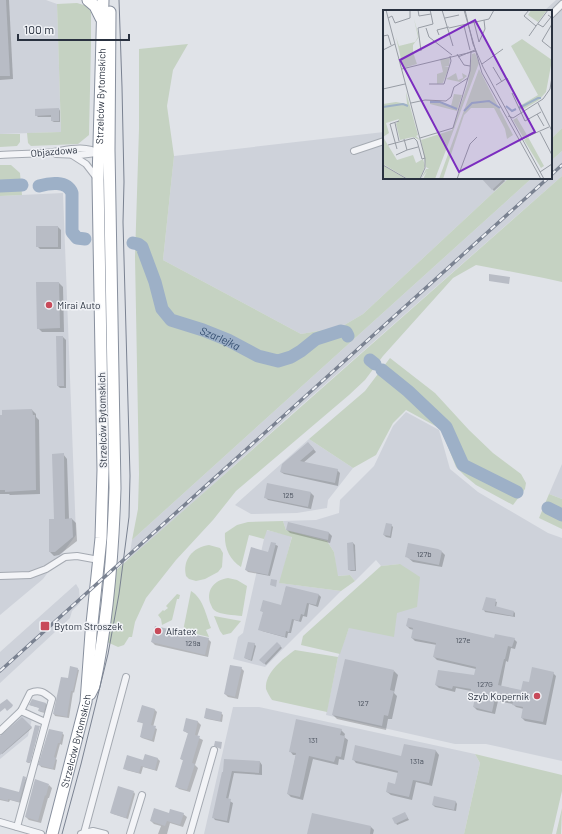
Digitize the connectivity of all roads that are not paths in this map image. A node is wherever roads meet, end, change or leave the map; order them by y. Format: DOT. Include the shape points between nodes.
graph roads {
  1 [pos="88,0"];
  2 [pos="103,0"];
  3 [pos="110,0"];
  4 [pos="562,4"];
  5 [pos="552,14"];
  6 [pos="103,23"];
  7 [pos="104,131"];
  8 [pos="383,141"];
  9 [pos="83,149"];
  10 [pos="354,151"];
  11 [pos="98,152"];
  12 [pos="46,153"];
  13 [pos="0,155"];
  14 [pos="71,155"];
  15 [pos="110,172"];
  16 [pos="98,180"];
  17 [pos="99,560"];
  18 [pos="0,576"];
  19 [pos="126,678"];
  20 [pos="86,702"];
  21 [pos="22,711"];
  22 [pos="45,722"];
  23 [pos="0,730"];
  24 [pos="214,750"];
  25 [pos="142,795"];
  26 [pos="0,822"];
  27 [pos="17,827"];
  28 [pos="82,833"];
  29 [pos="41,834"];
  30 [pos="52,834"];
  31 [pos="105,834"];
  32 [pos="130,834"];
  33 [pos="190,834"];
  1 -- 6 [label="highway" via="95,6"];
  2 -- 6 [label="highway, Strzelców Bytomskich"];
  3 -- 7 [label="highway, Strzelców Bytomskich"];
  4 -- 5 [label="street"];
  6 -- 7 [label="highway, Strzelców Bytomskich" via="100,61"];
  7 -- 9 [label="street, Objazdowa" via="92,144"];
  7 -- 11 [label="highway, Strzelców Bytomskich"];
  7 -- 15 [label="highway, Strzelców Bytomskich"];
  8 -- 10 [label="street"];
  9 -- 11 [label="street"];
  9 -- 12 [label="street, Objazdowa"];
  11 -- 14 [label="street"];
  11 -- 15 [label="street" via="104,158"];
  11 -- 16 [label="highway, Strzelców Bytomskich"];
  12 -- 13 [label="street, Objazdowa"];
  12 -- 14 [label="street"];
  14 -- 16 [label="street" via="86,164"];
  15 -- 20 [label="highway, Strzelców Bytomskich" via="115,488 113,537 103,637 94,686"];
  16 -- 17 [label="highway, Strzelców Bytomskich" via="103,503"];
  17 -- 18 [label="street" via="77,556 65,557 30,576"];
  17 -- 20 [label="highway, Strzelców Bytomskich"];
  19 -- 28 [label="street"];
  20 -- 30 [label="highway, Strzelców Bytomskich"];
  21 -- 22 [label="street"];
  21 -- 22 [label="street" via="30,692 36,690 45,693 52,699"];
  21 -- 23 [label="street"];
  22 -- 27 [label="street"];
  24 -- 33 [label="street"];
  25 -- 32 [label="street"];
  26 -- 27 [label="street"];
  27 -- 29 [label="street"];
  28 -- 31 [label="street" via="93,831"];
}
